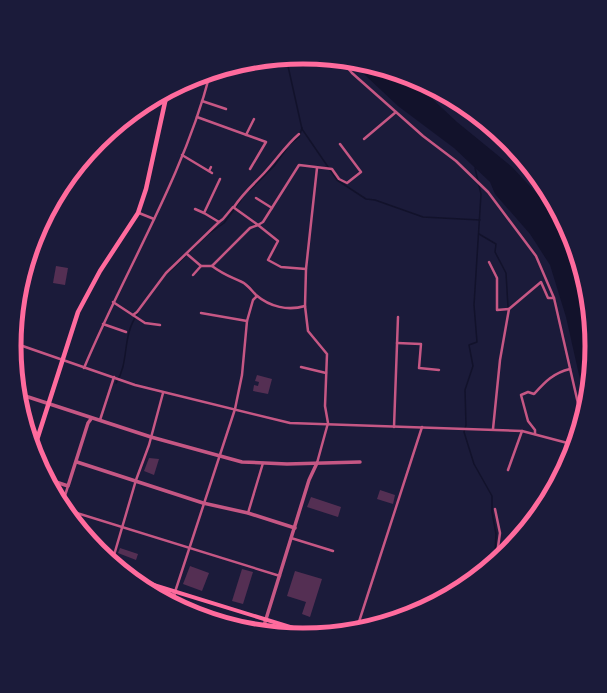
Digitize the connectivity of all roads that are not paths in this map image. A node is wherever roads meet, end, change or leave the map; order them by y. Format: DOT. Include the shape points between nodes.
graph roads {
  1 [pos="347,67"];
  2 [pos="208,81"];
  3 [pos="165,100"];
  4 [pos="202,100"];
  5 [pos="226,109"];
  6 [pos="396,112"];
  7 [pos="197,117"];
  8 [pos="254,119"];
  9 [pos="471,120"];
  10 [pos="299,134"];
  11 [pos="246,135"];
  12 [pos="364,139"];
  13 [pos="340,144"];
  14 [pos="500,144"];
  15 [pos="182,156"];
  16 [pos="211,167"];
  17 [pos="317,168"];
  18 [pos="250,169"];
  19 [pos="209,171"];
  20 [pos="212,173"];
  21 [pos="220,179"];
  22 [pos="256,198"];
  23 [pos="234,207"];
  24 [pos="272,208"];
  25 [pos="195,209"];
  26 [pos="138,213"];
  27 [pos="204,213"];
  28 [pos="154,219"];
  29 [pos="218,222"];
  30 [pos="258,225"];
  31 [pos="187,254"];
  32 [pos="489,262"];
  33 [pos="201,266"];
  34 [pos="212,266"];
  35 [pos="306,269"];
  36 [pos="193,274"];
  37 [pos="257,296"];
  38 [pos="554,298"];
  39 [pos="113,302"];
  40 [pos="305,306"];
  41 [pos="509,310"];
  42 [pos="201,313"];
  43 [pos="133,315"];
  44 [pos="398,317"];
  45 [pos="247,321"];
  46 [pos="103,324"];
  47 [pos="160,325"];
  48 [pos="126,332"];
  49 [pos="397,343"];
  50 [pos="21,345"];
  51 [pos="63,360"];
  52 [pos="301,367"];
  53 [pos="84,368"];
  54 [pos="570,369"];
  55 [pos="439,370"];
  56 [pos="326,373"];
  57 [pos="114,377"];
  58 [pos="163,393"];
  59 [pos="25,396"];
  60 [pos="49,405"];
  61 [pos="579,408"];
  62 [pos="235,409"];
  63 [pos="91,418"];
  64 [pos="100,421"];
  65 [pos="328,424"];
  66 [pos="394,427"];
  67 [pos="422,427"];
  68 [pos="493,429"];
  69 [pos="522,431"];
  70 [pos="535,434"];
  71 [pos="36,436"];
  72 [pos="151,437"];
  73 [pos="569,443"];
  74 [pos="219,457"];
  75 [pos="77,462"];
  76 [pos="360,462"];
  77 [pos="263,463"];
  78 [pos="317,463"];
  79 [pos="508,470"];
  80 [pos="136,480"];
  81 [pos="56,482"];
  82 [pos="68,486"];
  83 [pos="65,497"];
  84 [pos="204,503"];
  85 [pos="495,508"];
  86 [pos="75,511"];
  87 [pos="248,513"];
  88 [pos="122,527"];
  89 [pos="295,528"];
  90 [pos="291,538"];
  91 [pos="189,549"];
  92 [pos="333,551"];
  93 [pos="497,552"];
  94 [pos="114,556"];
  95 [pos="280,576"];
  96 [pos="153,585"];
  97 [pos="175,592"];
  98 [pos="173,597"];
  99 [pos="267,620"];
  100 [pos="358,624"];
  101 [pos="264,627"];
  102 [pos="295,629"];
  1 -- 6 [label="street"];
  2 -- 4 [label="street"];
  3 -- 26 [label="main road" via="146,189"];
  4 -- 5 [label="street"];
  4 -- 7 [label="street"];
  6 -- 12 [label="street"];
  6 -- 38 [label="street" via="451,157 488,192 538,260"];
  7 -- 11 [label="street"];
  7 -- 15 [label="street"];
  8 -- 11 [label="street"];
  9 -- 14 [label="street"];
  10 -- 23 [label="street" via="286,145"];
  11 -- 18 [label="street" via="266,142"];
  13 -- 17 [label="street" via="361,172 347,183 339,179 332,168"];
  15 -- 19 [label="street"];
  15 -- 28 [label="street"];
  16 -- 19 [label="street"];
  17 -- 24 [label="street" via="299,165"];
  17 -- 35 [label="street"];
  19 -- 20 [label="street"];
  21 -- 27 [label="street"];
  22 -- 24 [label="street"];
  23 -- 29 [label="street"];
  23 -- 30 [label="street"];
  24 -- 30 [label="street"];
  25 -- 27 [label="street"];
  26 -- 28 [label="street"];
  26 -- 51 [label="main road" via="84,299"];
  27 -- 29 [label="street"];
  28 -- 39 [label="street"];
  29 -- 31 [label="street"];
  30 -- 34 [label="street" via="250,228"];
  30 -- 35 [label="street" via="278,241 268,260 281,267"];
  31 -- 33 [label="street"];
  31 -- 43 [label="street" via="166,273"];
  32 -- 41 [label="street" via="497,278 497,310"];
  33 -- 34 [label="street"];
  33 -- 36 [label="street"];
  34 -- 37 [label="street" via="227,277 243,282"];
  35 -- 40 [label="street"];
  37 -- 40 [label="street" via="272,305 289,310"];
  37 -- 45 [label="street" via="252,300"];
  38 -- 41 [label="street" via="548,298 541,282"];
  38 -- 54 [label="street"];
  39 -- 43 [label="street"];
  39 -- 46 [label="street"];
  40 -- 56 [label="street" via="308,331 327,354"];
  41 -- 68 [label="street" via="500,360"];
  42 -- 45 [label="street"];
  43 -- 47 [label="street" via="145,322"];
  44 -- 49 [label="street"];
  45 -- 62 [label="street" via="242,375"];
  46 -- 48 [label="street"];
  46 -- 53 [label="street"];
  49 -- 55 [label="street" via="421,344 419,368"];
  49 -- 66 [label="street"];
  50 -- 51 [label="street"];
  51 -- 53 [label="street"];
  51 -- 60 [label="main road"];
  52 -- 56 [label="street"];
  53 -- 57 [label="street"];
  54 -- 61 [label="street"];
  54 -- 70 [label="street" via="548,378 534,394 528,392 521,395 528,421"];
  56 -- 65 [label="street" via="325,406"];
  57 -- 58 [label="street"];
  57 -- 64 [label="street"];
  58 -- 62 [label="street"];
  58 -- 72 [label="street"];
  59 -- 60 [label="street"];
  60 -- 63 [label="street"];
  60 -- 71 [label="main road"];
  62 -- 65 [label="street" via="290,423"];
  62 -- 74 [label="street"];
  63 -- 64 [label="street"];
  63 -- 75 [label="street"];
  64 -- 72 [label="street"];
  65 -- 66 [label="street"];
  65 -- 78 [label="street"];
  66 -- 67 [label="street"];
  67 -- 68 [label="street"];
  67 -- 100 [label="street"];
  68 -- 69 [label="street"];
  69 -- 70 [label="street"];
  69 -- 79 [label="street"];
  70 -- 73 [label="street"];
  72 -- 74 [label="street"];
  72 -- 80 [label="street"];
  74 -- 77 [label="street"];
  74 -- 84 [label="street"];
  75 -- 80 [label="street"];
  75 -- 82 [label="street"];
  76 -- 78 [label="street"];
  77 -- 78 [label="street"];
  77 -- 87 [label="street"];
  78 -- 89 [label="street"];
  80 -- 84 [label="street"];
  80 -- 88 [label="street"];
  81 -- 82 [label="street"];
  82 -- 83 [label="street"];
  84 -- 87 [label="street"];
  84 -- 91 [label="street"];
  85 -- 93 [label="street" via="500,533"];
  86 -- 88 [label="street"];
  87 -- 89 [label="street"];
  88 -- 91 [label="street"];
  88 -- 94 [label="street"];
  89 -- 90 [label="street"];
  90 -- 92 [label="street"];
  90 -- 95 [label="street"];
  91 -- 95 [label="street"];
  91 -- 97 [label="street"];
  95 -- 99 [label="street"];
  96 -- 97 [label="main road"];
  97 -- 98 [label="street"];
  97 -- 99 [label="main road"];
  99 -- 101 [label="street"];
  99 -- 102 [label="main road"];
}
